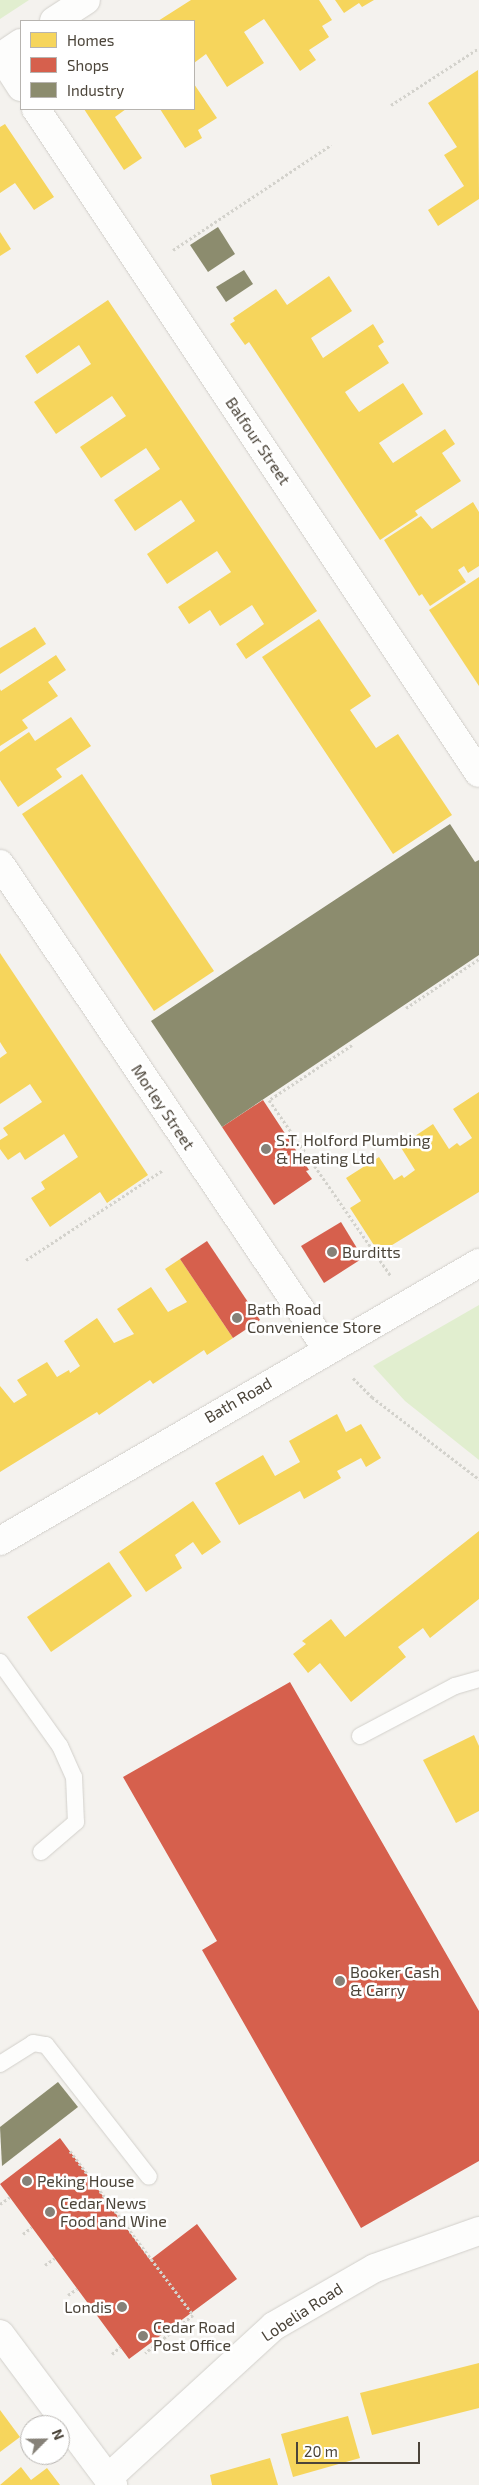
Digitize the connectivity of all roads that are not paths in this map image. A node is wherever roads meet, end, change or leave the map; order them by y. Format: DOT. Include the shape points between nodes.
graph roads {
  1 [pos="86,0"];
  2 [pos="56,20"];
  3 [pos="7,52"];
  4 [pos="20,84"];
  5 [pos="37,110"];
  6 [pos="479,773"];
  7 [pos="0,864"];
  8 [pos="479,1263"];
  9 [pos="327,1349"];
  10 [pos="0,1541"];
  11 [pos="0,1662"];
  12 [pos="479,1679"];
  13 [pos="360,1736"];
  14 [pos="41,1852"];
  15 [pos="0,2064"];
  16 [pos="149,2177"];
  17 [pos="479,2232"];
  18 [pos="0,2334"];
  19 [pos="111,2482"];
  1 -- 2 [label="street"];
  3 -- 4 [label="street"];
  5 -- 6 [label="street, Balfour Street"];
  7 -- 9 [label="street, Morley Street"];
  8 -- 9 [label="street, Bath Road"];
  9 -- 10 [label="street, Bath Road"];
  11 -- 14 [label="lane" via="60,1746 74,1777 76,1822"];
  12 -- 13 [label="lane" via="454,1686"];
  15 -- 16 [label="lane" via="33,2043 46,2045"];
  17 -- 19 [label="street, Lobelia Road" via="376,2268 274,2326"];
  18 -- 19 [label="street"];
}
